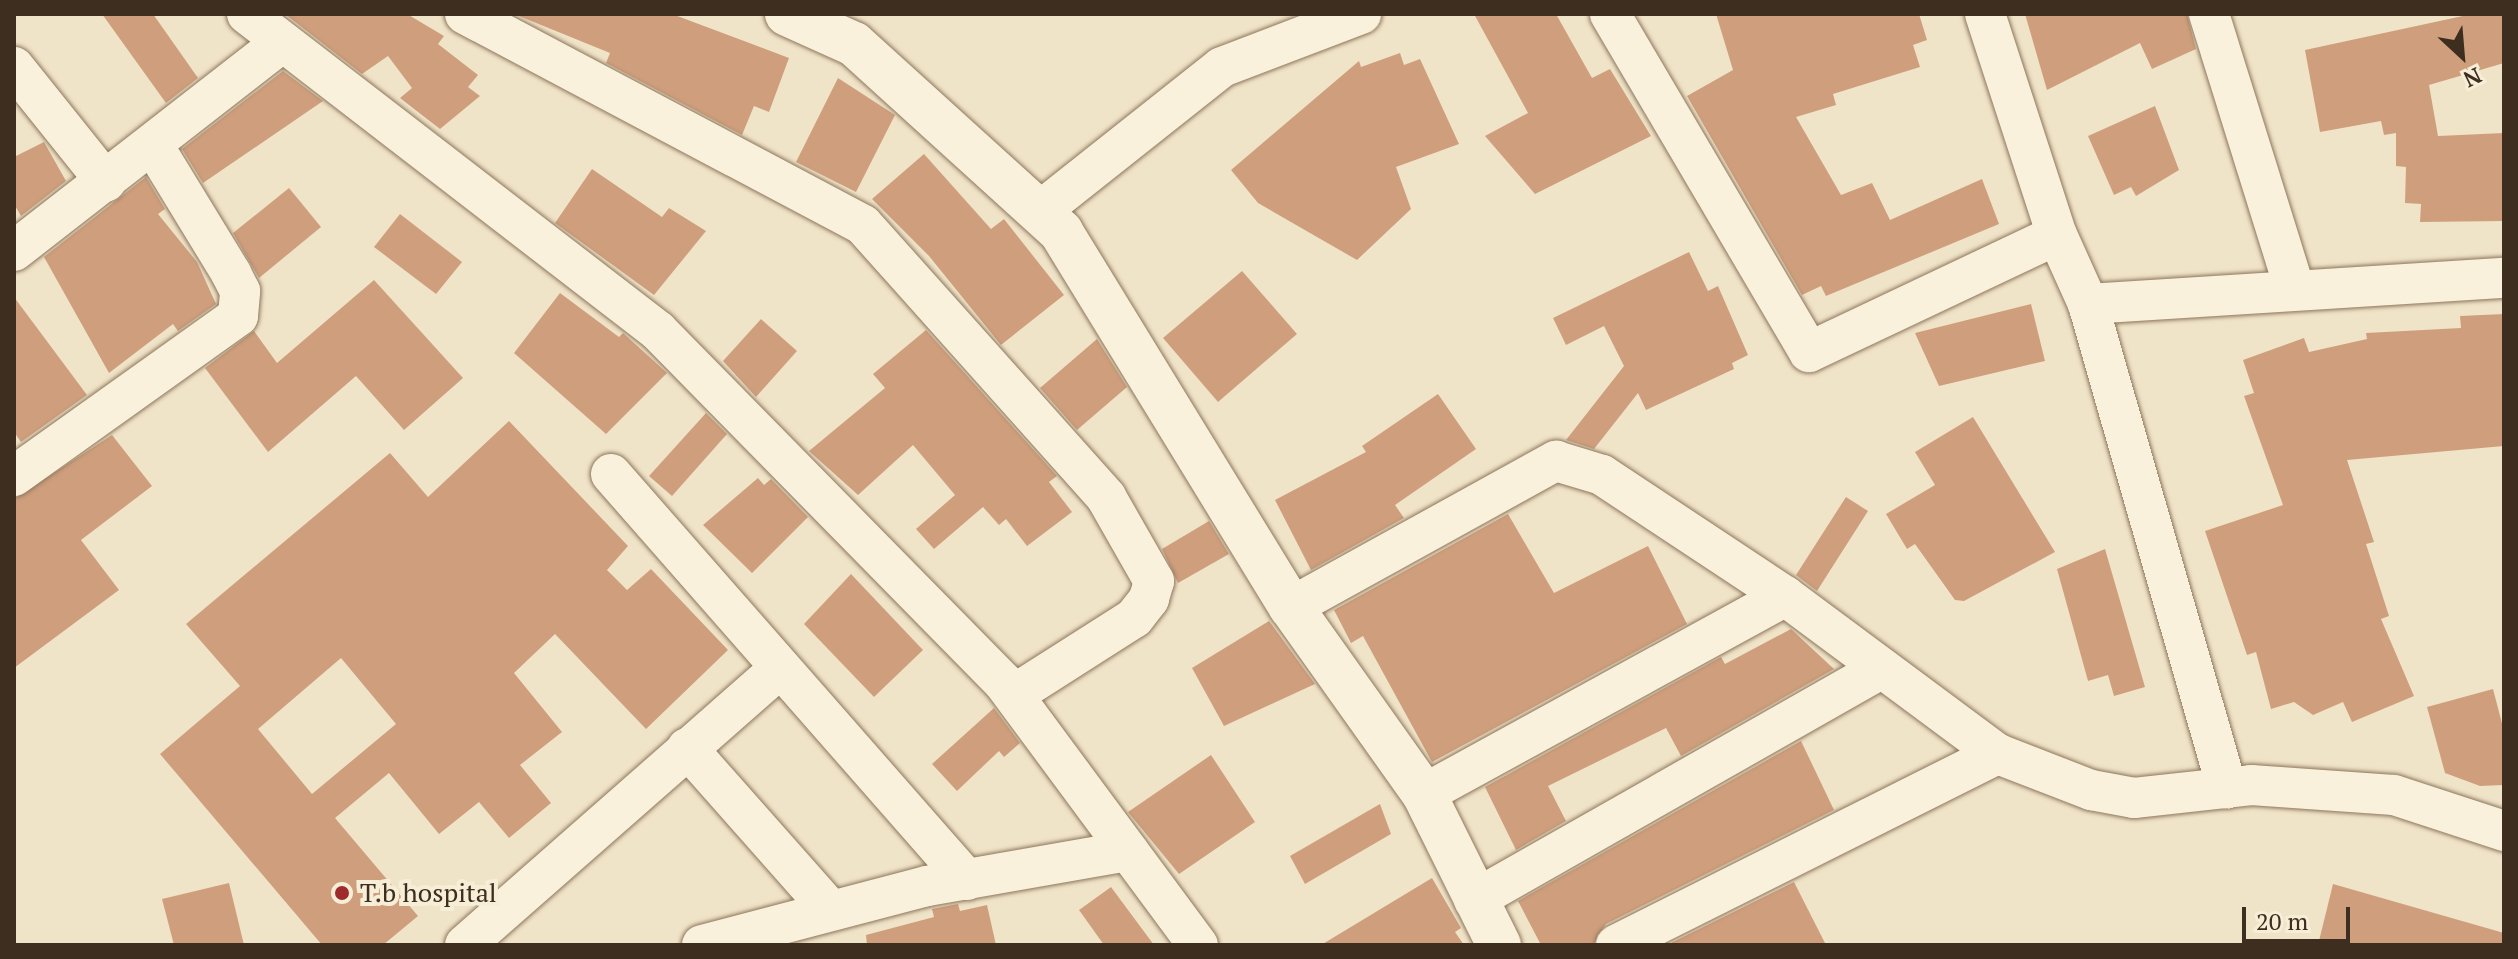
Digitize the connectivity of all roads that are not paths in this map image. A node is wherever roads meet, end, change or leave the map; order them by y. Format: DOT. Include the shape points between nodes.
graph roads {
  1 [pos="247,14"];
  2 [pos="465,14"];
  3 [pos="787,14"];
  4 [pos="1361,14"];
  5 [pos="1610,14"];
  6 [pos="1985,14"];
  7 [pos="2209,14"];
  8 [pos="282,42"];
  9 [pos="14,67"];
  10 [pos="153,145"];
  11 [pos="106,182"];
  12 [pos="1039,212"];
  13 [pos="2057,235"];
  14 [pos="17,243"];
  15 [pos="2504,278"];
  16 [pos="2295,290"];
  17 [pos="2088,304"];
  18 [pos="19,463"];
  19 [pos="611,474"];
  20 [pos="1785,596"];
  21 [pos="1291,607"];
  22 [pos="1882,668"];
  23 [pos="779,669"];
  24 [pos="1013,695"];
  25 [pos="687,748"];
  26 [pos="1998,754"];
  27 [pos="2227,788"];
  28 [pos="1424,794"];
  29 [pos="2504,831"];
  30 [pos="1128,851"];
  31 [pos="967,880"];
  32 [pos="1474,900"];
  33 [pos="831,911"];
  34 [pos="465,945"];
  35 [pos="702,945"];
  36 [pos="1198,945"];
  37 [pos="1499,945"];
  38 [pos="1616,945"];
  1 -- 8 [label="street"];
  2 -- 24 [label="street" via="863,225 1106,497 1154,581 1149,599 1134,618"];
  3 -- 12 [label="main road" via="854,44"];
  4 -- 12 [label="street" via="1222,67"];
  5 -- 13 [label="street" via="1809,352"];
  6 -- 13 [label="street"];
  7 -- 16 [label="street"];
  8 -- 10 [label="street"];
  8 -- 24 [label="street" via="658,331"];
  9 -- 11 [label="street"];
  10 -- 11 [label="street"];
  10 -- 18 [label="street" via="240,291 238,316"];
  11 -- 14 [label="street"];
  12 -- 21 [label="main road" via="1061,232"];
  13 -- 17 [label="street"];
  15 -- 16 [label="street"];
  16 -- 17 [label="street"];
  17 -- 27 [label="street"];
  19 -- 23 [label="street"];
  20 -- 21 [label="street" via="1602,475 1556,461"];
  20 -- 22 [label="street"];
  20 -- 28 [label="street"];
  21 -- 28 [label="main road"];
  22 -- 26 [label="street"];
  22 -- 32 [label="street"];
  23 -- 25 [label="street"];
  23 -- 31 [label="street"];
  24 -- 30 [label="street"];
  25 -- 33 [label="street"];
  25 -- 34 [label="street"];
  26 -- 27 [label="street" via="2091,790 2134,798"];
  26 -- 38 [label="street"];
  27 -- 29 [label="street" via="2394,795"];
  28 -- 32 [label="main road"];
  30 -- 31 [label="street"];
  30 -- 36 [label="street"];
  31 -- 33 [label="street"];
  32 -- 37 [label="main road"];
  33 -- 35 [label="street"];
}
